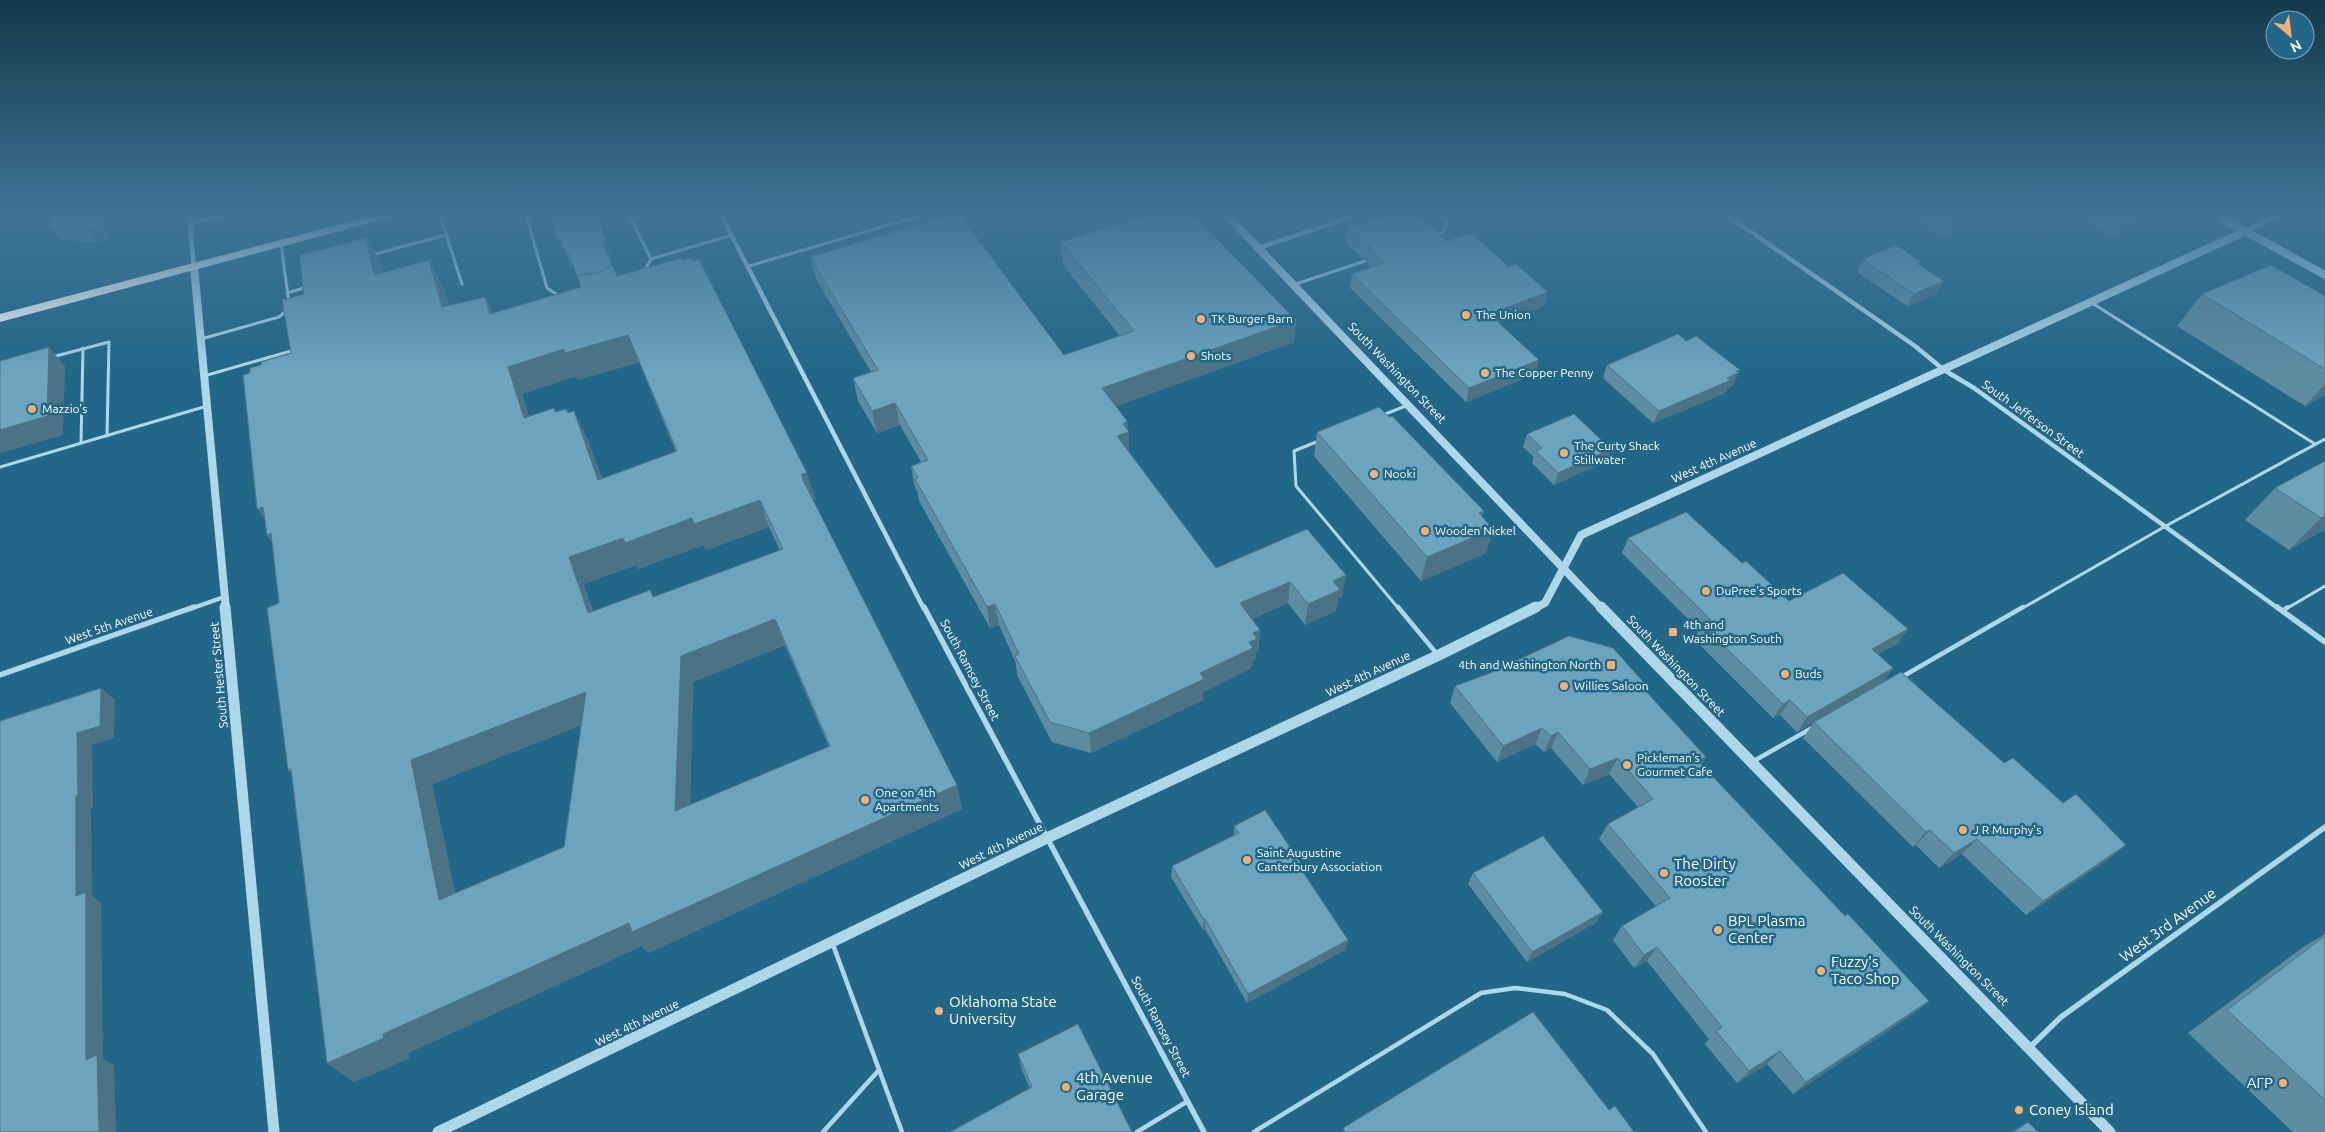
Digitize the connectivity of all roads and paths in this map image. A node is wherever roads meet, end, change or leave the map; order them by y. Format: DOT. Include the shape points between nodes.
graph roads {
  1 [pos="194,267"];
  2 [pos="191,268"];
  3 [pos="284,268"];
  4 [pos="457,268"];
  5 [pos="541,268"];
  6 [pos="646,268"];
  7 [pos="750,268"];
  8 [pos="1277,268"];
  9 [pos="1345,268"];
  10 [pos="1803,268"];
  11 [pos="2168,268"];
  12 [pos="2312,268"];
  13 [pos="643,274"];
  14 [pos="2325,275"];
  15 [pos="312,281"];
  16 [pos="462,284"];
  17 [pos="1293,285"];
  18 [pos="287,293"];
  19 [pos="562,298"];
  20 [pos="2092,303"];
  21 [pos="0,318"];
  22 [pos="200,339"];
  23 [pos="83,348"];
  24 [pos="291,351"];
  25 [pos="46,358"];
  26 [pos="1944,370"];
  27 [pos="204,376"];
  28 [pos="1408,405"];
  29 [pos="207,406"];
  30 [pos="1382,416"];
  31 [pos="107,436"];
  32 [pos="1329,437"];
  33 [pos="2325,439"];
  34 [pos="81,443"];
  35 [pos="2315,444"];
  36 [pos="0,468"];
  37 [pos="2164,527"];
  38 [pos="1564,569"];
  39 [pos="2325,586"];
  40 [pos="224,597"];
  41 [pos="2282,611"];
  42 [pos="2325,642"];
  43 [pos="1439,655"];
  44 [pos="0,675"];
  45 [pos="1894,681"];
  46 [pos="1818,725"];
  47 [pos="1750,763"];
  48 [pos="2325,827"];
  49 [pos="1047,838"];
  50 [pos="832,942"];
  51 [pos="2030,1048"];
  52 [pos="879,1070"];
  53 [pos="1188,1102"];
  54 [pos="274,1132"];
  55 [pos="438,1132"];
  56 [pos="823,1132"];
  57 [pos="902,1132"];
  58 [pos="1137,1132"];
  59 [pos="1204,1132"];
  60 [pos="1254,1132"];
  61 [pos="1706,1132"];
  62 [pos="2110,1132"];
  1 -- 22 [label="street, South Hester Street"];
  2 -- 21 [label="highway"];
  3 -- 18 [label="lane"];
  4 -- 16 [label="lane"];
  5 -- 19 [label="lane" via="547,288"];
  6 -- 13 [label="lane"];
  7 -- 49 [label="street, South Ramsey Street" via="877,520"];
  8 -- 17 [label="street, South Washington Street"];
  9 -- 17 [label="lane"];
  10 -- 26 [label="street, South Jefferson Street"];
  11 -- 20 [label="street, West 4th Avenue"];
  12 -- 14 [label="street"];
  15 -- 18 [label="lane" via="309,286"];
  17 -- 28 [label="street, South Washington Street"];
  18 -- 22 [label="lane" via="289,305 279,317"];
  20 -- 26 [label="street, West 4th Avenue"];
  20 -- 35 [label="lane"];
  22 -- 27 [label="street, South Hester Street"];
  23 -- 25 [label="lane"];
  23 -- 31 [label="lane" via="109,342"];
  23 -- 34 [label="lane"];
  24 -- 27 [label="lane"];
  26 -- 37 [label="street, South Jefferson Street" via="1974,388"];
  26 -- 38 [label="street, West 4th Avenue" via="1580,535"];
  27 -- 29 [label="street, South Hester Street"];
  28 -- 30 [label="lane"];
  28 -- 38 [label="street, South Washington Street"];
  29 -- 31 [label="lane"];
  29 -- 40 [label="street, South Hester Street"];
  31 -- 34 [label="lane"];
  32 -- 43 [label="lane" via="1294,451 1296,486"];
  33 -- 35 [label="lane"];
  34 -- 36 [label="lane"];
  35 -- 37 [label="lane"];
  37 -- 41 [label="street, South Jefferson Street"];
  37 -- 45 [label="lane"];
  38 -- 43 [label="street, West 4th Avenue" via="1545,603"];
  38 -- 47 [label="street, South Washington Street"];
  39 -- 41 [label="lane"];
  40 -- 44 [label="street, West 5th Avenue"];
  40 -- 54 [label="street, South Hester Street"];
  41 -- 42 [label="street, South Jefferson Street"];
  43 -- 49 [label="street, West 4th Avenue"];
  46 -- 47 [label="lane"];
  47 -- 51 [label="street, South Washington Street"];
  48 -- 51 [label="street, West 3rd Avenue" via="2061,1017"];
  49 -- 50 [label="street, West 4th Avenue"];
  49 -- 53 [label="street, South Ramsey Street"];
  50 -- 52 [label="lane"];
  50 -- 55 [label="street, West 4th Avenue"];
  51 -- 62 [label="street, South Washington Street"];
  52 -- 56 [label="lane"];
  52 -- 57 [label="lane"];
  53 -- 58 [label="lane"];
  53 -- 59 [label="street, South Ramsey Street"];
  60 -- 61 [label="lane" via="1481,993 1515,988 1565,994 1607,1010 1653,1054"];
}
